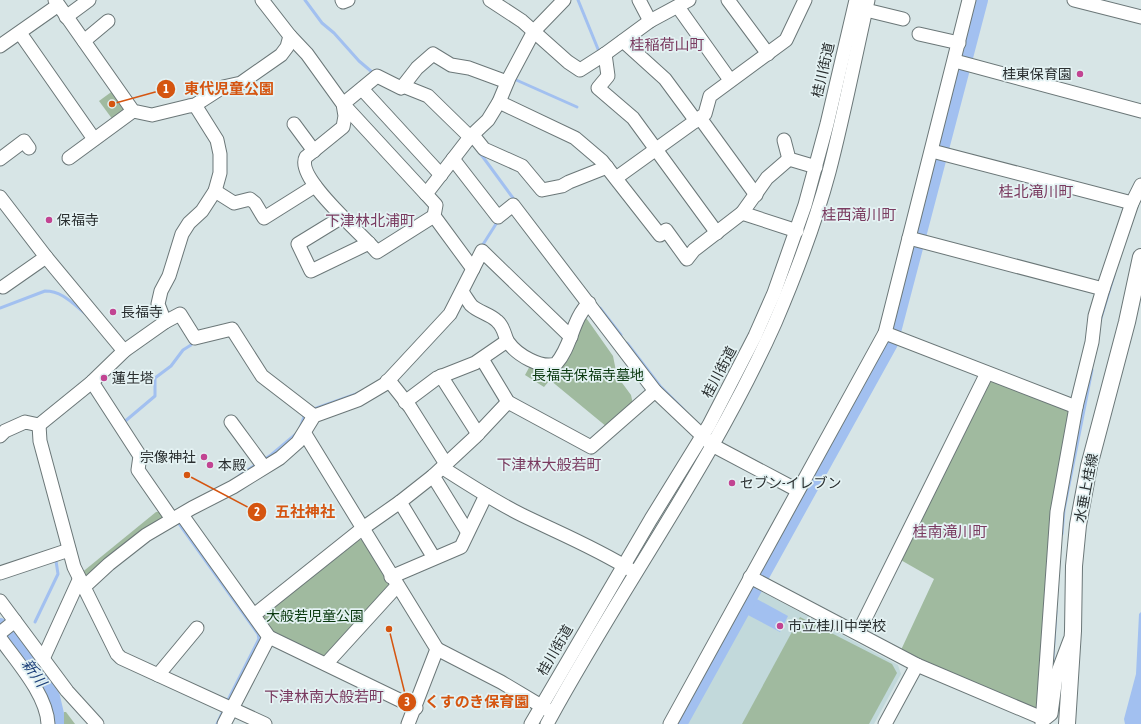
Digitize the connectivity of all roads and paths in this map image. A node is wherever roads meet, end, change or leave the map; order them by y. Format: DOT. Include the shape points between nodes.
graph roads {
  1 [pos="89,0"];
  2 [pos="262,0"];
  3 [pos="342,0"];
  4 [pos="348,0"];
  5 [pos="490,0"];
  6 [pos="564,0"];
  7 [pos="639,0"];
  8 [pos="689,0"];
  9 [pos="728,0"];
  10 [pos="805,0"];
  11 [pos="856,0"];
  12 [pos="970,0"];
  13 [pos="1074,0"];
  14 [pos="56,3"];
  15 [pos="867,5"];
  16 [pos="678,7"];
  17 [pos="66,16"];
  18 [pos="1141,17"];
  19 [pos="903,19"];
  20 [pos="108,21"];
  21 [pos="650,21"];
  22 [pos="534,31"];
  23 [pos="20,33"];
  24 [pos="919,34"];
  25 [pos="290,36"];
  26 [pos="623,40"];
  27 [pos="84,41"];
  28 [pos="959,43"];
  29 [pos="0,46"];
  30 [pos="605,54"];
  31 [pos="768,54"];
  32 [pos="959,62"];
  33 [pos="730,80"];
  34 [pos="507,82"];
  35 [pos="403,86"];
  36 [pos="362,89"];
  37 [pos="499,102"];
  38 [pos="343,104"];
  39 [pos="195,105"];
  40 [pos="133,111"];
  41 [pos="1141,111"];
  42 [pos="698,120"];
  43 [pos="294,124"];
  44 [pos="470,137"];
  45 [pos="94,139"];
  46 [pos="784,140"];
  47 [pos="29,148"];
  48 [pos="656,150"];
  49 [pos="314,151"];
  50 [pos="936,152"];
  51 [pos="68,158"];
  52 [pos="0,159"];
  53 [pos="789,159"];
  54 [pos="453,160"];
  55 [pos="607,167"];
  56 [pos="816,167"];
  57 [pos="441,175"];
  58 [pos="616,178"];
  59 [pos="1141,185"];
  60 [pos="315,186"];
  61 [pos="215,191"];
  62 [pos="426,194"];
  63 [pos="756,195"];
  64 [pos="0,196"];
  65 [pos="1132,203"];
  66 [pos="742,213"];
  67 [pos="434,216"];
  68 [pos="342,217"];
  69 [pos="797,231"];
  70 [pos="717,233"];
  71 [pos="913,240"];
  72 [pos="369,243"];
  73 [pos="46,257"];
  74 [pos="1141,257"];
  75 [pos="473,269"];
  76 [pos="3,287"];
  77 [pos="1103,288"];
  78 [pos="462,292"];
  79 [pos="589,303"];
  80 [pos="165,322"];
  81 [pos="889,334"];
  82 [pos="571,337"];
  83 [pos="507,341"];
  84 [pos="124,351"];
  85 [pos="482,359"];
  86 [pos="987,373"];
  87 [pos="441,376"];
  88 [pos="386,378"];
  89 [pos="92,382"];
  90 [pos="655,391"];
  91 [pos="405,402"];
  92 [pos="508,402"];
  93 [pos="1076,407"];
  94 [pos="314,416"];
  95 [pos="231,422"];
  96 [pos="39,425"];
  97 [pos="304,434"];
  98 [pos="478,434"];
  99 [pos="0,436"];
  100 [pos="707,441"];
  101 [pos="264,467"];
  102 [pos="440,469"];
  103 [pos="797,490"];
  104 [pos="486,495"];
  105 [pos="400,502"];
  106 [pos="177,517"];
  107 [pos="363,528"];
  108 [pos="468,531"];
  109 [pos="69,550"];
  110 [pos="434,558"];
  111 [pos="624,565"];
  112 [pos="0,573"];
  113 [pos="636,573"];
  114 [pos="755,579"];
  115 [pos="394,581"];
  116 [pos="81,584"];
  117 [pos="0,601"];
  118 [pos="254,615"];
  119 [pos="197,628"];
  120 [pos="5,630"];
  121 [pos="1074,631"];
  122 [pos="858,634"];
  123 [pos="269,637"];
  124 [pos="437,649"];
  125 [pos="43,659"];
  126 [pos="326,664"];
  127 [pos="917,666"];
  128 [pos="158,675"];
  129 [pos="228,706"];
  130 [pos="541,706"];
  131 [pos="416,708"];
  132 [pos="550,718"];
  133 [pos="1045,718"];
  134 [pos="94,723"];
  135 [pos="48,724"];
  136 [pos="224,724"];
  137 [pos="265,724"];
  138 [pos="408,724"];
  139 [pos="531,724"];
  140 [pos="670,724"];
  141 [pos="885,724"];
  142 [pos="1067,724"];
  1 -- 17 [label="street"];
  2 -- 25 [label="street"];
  3 -- 4 [label="street"];
  5 -- 22 [label="street"];
  6 -- 22 [label="street"];
  7 -- 21 [label="street"];
  8 -- 16 [label="street"];
  9 -- 31 [label="street"];
  10 -- 31 [label="street" via="786,40"];
  11 -- 56 [label="street, 桂川街道"];
  12 -- 28 [label="street"];
  13 -- 18 [label="street"];
  14 -- 17 [label="street"];
  14 -- 23 [label="street"];
  15 -- 19 [label="street"];
  15 -- 100 [label="street, 桂川街道" via="839,133 805,247 759,358 735,405"];
  16 -- 21 [label="street"];
  16 -- 33 [label="street"];
  17 -- 27 [label="street"];
  20 -- 27 [label="street"];
  21 -- 26 [label="street"];
  22 -- 30 [label="street" via="576,69 583,70"];
  22 -- 34 [label="street"];
  23 -- 29 [label="street"];
  23 -- 45 [label="street"];
  24 -- 28 [label="street"];
  25 -- 38 [label="street" via="307,54"];
  25 -- 39 [label="street" via="285,52 262,70 242,83 218,90"];
  26 -- 30 [label="street"];
  26 -- 42 [label="street" via="665,79"];
  27 -- 40 [label="street"];
  28 -- 32 [label="street"];
  30 -- 48 [label="street" via="608,76 598,88 633,118"];
  31 -- 33 [label="street"];
  32 -- 41 [label="street"];
  32 -- 50 [label="street"];
  33 -- 42 [label="street" via="710,96 706,114"];
  34 -- 35 [label="street" via="470,68 451,66 433,54 417,68"];
  34 -- 37 [label="street"];
  35 -- 36 [label="street" via="401,88 377,76"];
  35 -- 44 [label="street" via="428,96"];
  36 -- 38 [label="street"];
  36 -- 57 [label="street"];
  37 -- 44 [label="street" via="488,120"];
  37 -- 55 [label="street" via="575,138"];
  38 -- 49 [label="street" via="343,127"];
  38 -- 62 [label="street"];
  39 -- 40 [label="street" via="152,115"];
  39 -- 61 [label="street" via="217,140 220,173"];
  40 -- 45 [label="street"];
  42 -- 48 [label="street"];
  42 -- 63 [label="street"];
  43 -- 49 [label="street"];
  44 -- 54 [label="street"];
  44 -- 55 [label="street" via="476,139 484,149 522,166 542,190 562,186"];
  45 -- 51 [label="street"];
  46 -- 53 [label="street"];
  47 -- 52 [label="street" via="24,141"];
  48 -- 58 [label="street"];
  48 -- 70 [label="street"];
  49 -- 60 [label="street" via="306,157 303,164 305,172"];
  50 -- 65 [label="street"];
  50 -- 71 [label="street"];
  53 -- 56 [label="street"];
  53 -- 63 [label="street" via="767,178"];
  54 -- 57 [label="street"];
  54 -- 79 [label="street" via="498,217 513,205"];
  55 -- 58 [label="street"];
  56 -- 69 [label="street, 桂川街道"];
  57 -- 62 [label="street"];
  58 -- 70 [label="street" via="660,235 666,230 687,259 694,250"];
  59 -- 65 [label="street"];
  60 -- 61 [label="street" via="264,218 250,199 234,203"];
  60 -- 68 [label="street"];
  61 -- 80 [label="street" via="182,234 169,276 159,297 158,304"];
  62 -- 67 [label="street" via="436,205"];
  63 -- 66 [label="street"];
  64 -- 73 [label="street"];
  65 -- 77 [label="street"];
  66 -- 69 [label="street"];
  66 -- 70 [label="street"];
  67 -- 72 [label="street" via="376,252"];
  67 -- 75 [label="street"];
  68 -- 72 [label="street"];
  68 -- 72 [label="street" via="298,244 311,271"];
  69 -- 100 [label="street, 桂川街道" via="774,293"];
  71 -- 77 [label="street"];
  71 -- 81 [label="street"];
  73 -- 76 [label="street"];
  73 -- 84 [label="street"];
  74 -- 121 [label="main road, 水垂上桂線" via="1127,322 1089,466 1078,525 1074,566"];
  75 -- 78 [label="street"];
  75 -- 82 [label="street" via="482,251"];
  77 -- 93 [label="street"];
  78 -- 83 [label="street" via="472,305 497,321 505,332"];
  78 -- 88 [label="street" via="450,314"];
  79 -- 82 [label="street" via="582,310"];
  79 -- 90 [label="street"];
  80 -- 84 [label="street"];
  80 -- 94 [label="street" via="180,314 195,338 232,329 262,376"];
  81 -- 86 [label="street"];
  81 -- 103 [label="street"];
  82 -- 83 [label="street" via="561,358 552,365 539,363 522,355"];
  83 -- 85 [label="street"];
  84 -- 89 [label="street"];
  85 -- 87 [label="street"];
  85 -- 92 [label="street"];
  86 -- 93 [label="street"];
  86 -- 122 [label="street"];
  87 -- 91 [label="street"];
  87 -- 98 [label="street"];
  88 -- 91 [label="street"];
  88 -- 94 [label="street" via="372,393"];
  89 -- 96 [label="street"];
  89 -- 106 [label="street" via="139,460 138,470"];
  90 -- 92 [label="street" via="591,447"];
  90 -- 100 [label="street"];
  91 -- 102 [label="street"];
  92 -- 98 [label="street"];
  93 -- 133 [label="street" via="1057,512"];
  94 -- 97 [label="street"];
  95 -- 101 [label="street"];
  96 -- 99 [label="street" via="25,422"];
  96 -- 109 [label="street" via="40,441"];
  97 -- 101 [label="street" via="280,458"];
  97 -- 107 [label="street"];
  98 -- 102 [label="street"];
  100 -- 103 [label="street"];
  100 -- 111 [label="street, 桂川街道"];
  100 -- 113 [label="street, 桂川街道"];
  101 -- 106 [label="street"];
  102 -- 104 [label="street"];
  102 -- 105 [label="street"];
  102 -- 108 [label="street"];
  103 -- 114 [label="street"];
  104 -- 108 [label="street"];
  104 -- 111 [label="street" via="521,515 584,543"];
  105 -- 107 [label="street"];
  105 -- 110 [label="street"];
  106 -- 116 [label="street" via="146,535"];
  106 -- 118 [label="street"];
  107 -- 115 [label="street"];
  107 -- 118 [label="street"];
  108 -- 110 [label="street" via="461,547"];
  109 -- 112 [label="street"];
  109 -- 116 [label="street"];
  110 -- 115 [label="street"];
  111 -- 113 [label="street"];
  111 -- 130 [label="street, 桂川街道"];
  113 -- 132 [label="street, 桂川街道" via="604,623"];
  114 -- 122 [label="street"];
  114 -- 140 [label="street"];
  115 -- 124 [label="street"];
  115 -- 126 [label="street"];
  116 -- 125 [label="street"];
  116 -- 128 [label="street" via="117,654"];
  117 -- 120 [label="street"];
  118 -- 123 [label="street"];
  119 -- 128 [label="street"];
  120 -- 125 [label="street"];
  120 -- 135 [label="street" via="48,712"];
  121 -- 133 [label="street" via="1056,677"];
  121 -- 142 [label="main road, 水垂上桂線"];
  122 -- 127 [label="street"];
  123 -- 126 [label="street"];
  123 -- 129 [label="street"];
  124 -- 130 [label="street"];
  124 -- 131 [label="street"];
  125 -- 134 [label="street"];
  126 -- 131 [label="street"];
  127 -- 133 [label="street"];
  127 -- 141 [label="street"];
  128 -- 129 [label="street"];
  129 -- 136 [label="street"];
  129 -- 137 [label="street"];
  130 -- 132 [label="street"];
  130 -- 139 [label="street, 桂川街道"];
  131 -- 138 [label="street"];
}
